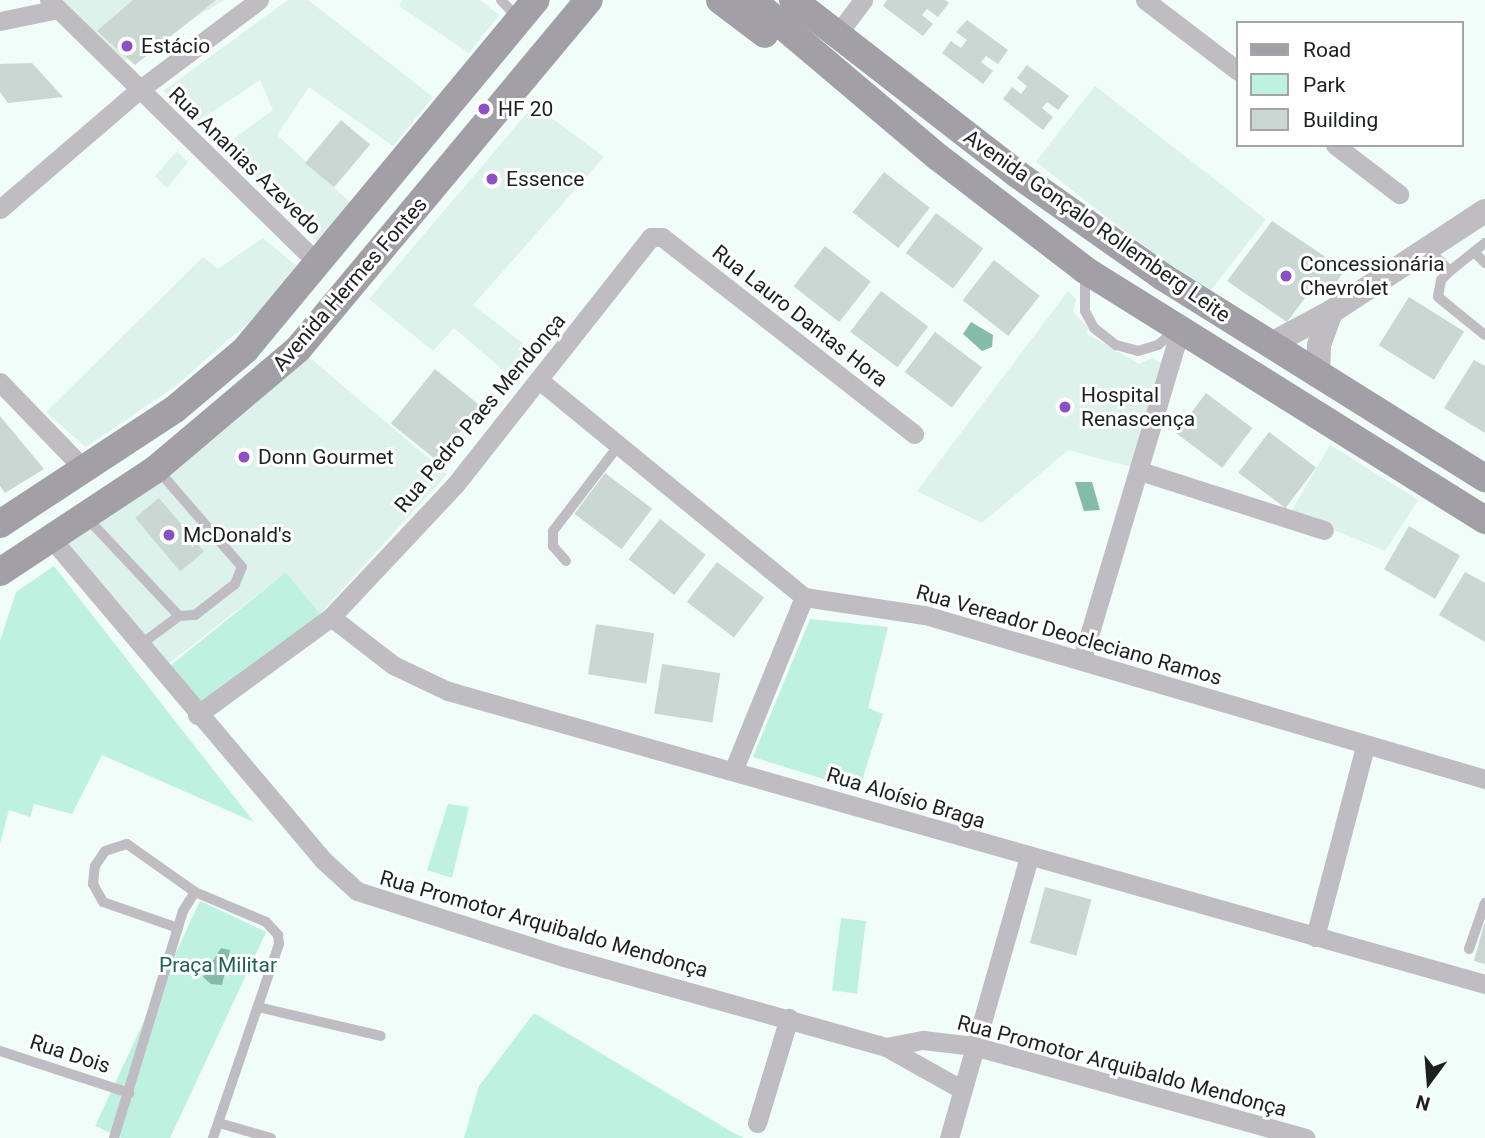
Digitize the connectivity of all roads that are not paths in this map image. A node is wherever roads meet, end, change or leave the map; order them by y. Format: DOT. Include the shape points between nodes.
graph roads {
  1 [pos="258,0"];
  2 [pos="720,0"];
  3 [pos="752,0"];
  4 [pos="793,0"];
  5 [pos="811,0"];
  6 [pos="863,0"];
  7 [pos="1145,0"];
  8 [pos="590,2"];
  9 [pos="54,5"];
  10 [pos="522,7"];
  11 [pos="0,21"];
  12 [pos="842,28"];
  13 [pos="848,61"];
  14 [pos="1236,69"];
  15 [pos="139,90"];
  16 [pos="925,102"];
  17 [pos="1338,147"];
  18 [pos="938,157"];
  19 [pos="1399,194"];
  20 [pos="0,209"];
  21 [pos="1485,211"];
  22 [pos="656,235"];
  23 [pos="1485,243"];
  24 [pos="1428,249"];
  25 [pos="1474,252"];
  26 [pos="1485,263"];
  27 [pos="320,265"];
  28 [pos="1085,270"];
  29 [pos="1450,271"];
  30 [pos="1331,312"];
  31 [pos="1178,330"];
  32 [pos="1485,335"];
  33 [pos="1269,345"];
  34 [pos="1318,376"];
  35 [pos="539,380"];
  36 [pos="0,382"];
  37 [pos="914,434"];
  38 [pos="619,445"];
  39 [pos="156,468"];
  40 [pos="84,469"];
  41 [pos="1140,471"];
  42 [pos="1485,478"];
  43 [pos="85,515"];
  44 [pos="1485,520"];
  45 [pos="0,524"];
  46 [pos="1324,530"];
  47 [pos="51,538"];
  48 [pos="566,561"];
  49 [pos="0,572"];
  50 [pos="804,597"];
  51 [pos="178,615"];
  52 [pos="331,617"];
  53 [pos="140,645"];
  54 [pos="1082,659"];
  55 [pos="197,715"];
  56 [pos="1365,746"];
  57 [pos="733,771"];
  58 [pos="1485,779"];
  59 [pos="1028,858"];
  60 [pos="195,892"];
  61 [pos="1485,903"];
  62 [pos="178,928"];
  63 [pos="1315,937"];
  64 [pos="1469,949"];
  65 [pos="1485,984"];
  66 [pos="258,1007"];
  67 [pos="789,1018"];
  68 [pos="382,1036"];
  69 [pos="974,1046"];
  70 [pos="886,1047"];
  71 [pos="0,1051"];
  72 [pos="962,1090"];
  73 [pos="129,1093"];
  74 [pos="219,1123"];
  75 [pos="757,1123"];
  76 [pos="114,1138"];
  77 [pos="214,1138"];
  78 [pos="271,1138"];
  79 [pos="949,1138"];
  80 [pos="1305,1138"];
  1 -- 15 [label="street"];
  2 -- 18 [label="main road" via="866,113"];
  3 -- 13 [label="main road"];
  4 -- 13 [label="main road, Avenida Gonçalo Rollemberg Leite"];
  5 -- 12 [label="main road"];
  6 -- 12 [label="street"];
  7 -- 14 [label="street"];
  8 -- 39 [label="main road, Avenida Hermes Fontes" via="298,349"];
  9 -- 11 [label="street"];
  9 -- 15 [label="street, Rua Ananias Azevedo"];
  10 -- 27 [label="main road, Avenida Hermes Fontes"];
  12 -- 16 [label="main road"];
  13 -- 16 [label="main road, Avenida Gonçalo Rollemberg Leite"];
  13 -- 18 [label="main road, Avenida Gonçalo Rollemberg Leite"];
  15 -- 20 [label="street"];
  15 -- 27 [label="street, Rua Ananias Azevedo"];
  16 -- 33 [label="main road, Avenida Gonçalo Rollemberg Leite" via="1163,277"];
  17 -- 19 [label="street"];
  18 -- 28 [label="main road, Avenida Gonçalo Rollemberg Leite"];
  21 -- 24 [label="street"];
  22 -- 35 [label="street, Rua Pedro Paes Mendonça"];
  22 -- 37 [label="street, Rua Lauro Dantas Hora"];
  23 -- 25 [label="lane"];
  24 -- 29 [label="lane"];
  24 -- 30 [label="street"];
  25 -- 26 [label="lane"];
  25 -- 29 [label="lane"];
  27 -- 40 [label="main road, Avenida Hermes Fontes" via="245,350 175,409"];
  28 -- 31 [label="main road, Avenida Gonçalo Rollemberg Leite"];
  28 -- 31 [label="lane" via="1085,312 1094,328 1116,345 1138,351 1158,345"];
  29 -- 32 [label="lane" via="1437,289 1438,298"];
  30 -- 33 [label="street"];
  30 -- 34 [label="street" via="1320,345"];
  31 -- 41 [label="street"];
  31 -- 44 [label="main road, Avenida Gonçalo Rollemberg Leite"];
  33 -- 34 [label="main road, Avenida Gonçalo Rollemberg Leite"];
  34 -- 42 [label="main road, Avenida Gonçalo Rollemberg Leite"];
  35 -- 38 [label="street"];
  35 -- 52 [label="street, Rua Pedro Paes Mendonça" via="455,485"];
  36 -- 40 [label="street"];
  38 -- 48 [label="lane" via="554,531 553,546"];
  38 -- 50 [label="street"];
  39 -- 43 [label="main road, Avenida Hermes Fontes"];
  39 -- 51 [label="lane" via="242,567 235,584 205,607 186,618"];
  40 -- 45 [label="main road, Avenida Hermes Fontes"];
  41 -- 46 [label="street"];
  41 -- 54 [label="street"];
  43 -- 47 [label="main road, Avenida Hermes Fontes"];
  43 -- 51 [label="lane"];
  47 -- 49 [label="main road, Avenida Hermes Fontes"];
  47 -- 53 [label="street, Rua Promotor Arquibaldo Mendonça"];
  50 -- 54 [label="street, Rua Vereador Deocleciano Ramos" via="925,615"];
  50 -- 57 [label="street"];
  51 -- 53 [label="lane"];
  52 -- 55 [label="street, Rua Pedro Paes Mendonça"];
  52 -- 57 [label="street, Rua Aloísio Braga" via="393,665 448,691"];
  53 -- 55 [label="street, Rua Promotor Arquibaldo Mendonça"];
  54 -- 56 [label="street, Rua Vereador Deocleciano Ramos"];
  55 -- 67 [label="street, Rua Promotor Arquibaldo Mendonça" via="339,878 357,891 564,957"];
  56 -- 58 [label="street, Rua Vereador Deocleciano Ramos"];
  56 -- 63 [label="street"];
  57 -- 59 [label="street, Rua Aloísio Braga"];
  59 -- 63 [label="street, Rua Aloísio Braga"];
  59 -- 69 [label="street"];
  60 -- 62 [label="lane"];
  60 -- 62 [label="lane" via="127,844 105,851 95,866 93,884 103,902"];
  60 -- 66 [label="lane" via="266,922 278,935"];
  61 -- 64 [label="lane"];
  62 -- 73 [label="lane"];
  63 -- 65 [label="street, Rua Aloísio Braga"];
  66 -- 68 [label="lane"];
  66 -- 74 [label="lane"];
  67 -- 70 [label="street, Rua Promotor Arquibaldo Mendonça"];
  67 -- 75 [label="street"];
  69 -- 70 [label="street, Rua Promotor Arquibaldo Mendonça" via="923,1040"];
  69 -- 72 [label="street"];
  69 -- 80 [label="street, Rua Promotor Arquibaldo Mendonça"];
  70 -- 72 [label="street, Rua Promotor Arquibaldo Mendonça"];
  71 -- 73 [label="lane, Rua Dois"];
  72 -- 79 [label="street"];
  73 -- 76 [label="lane"];
  74 -- 77 [label="lane"];
  74 -- 78 [label="lane"];
}
